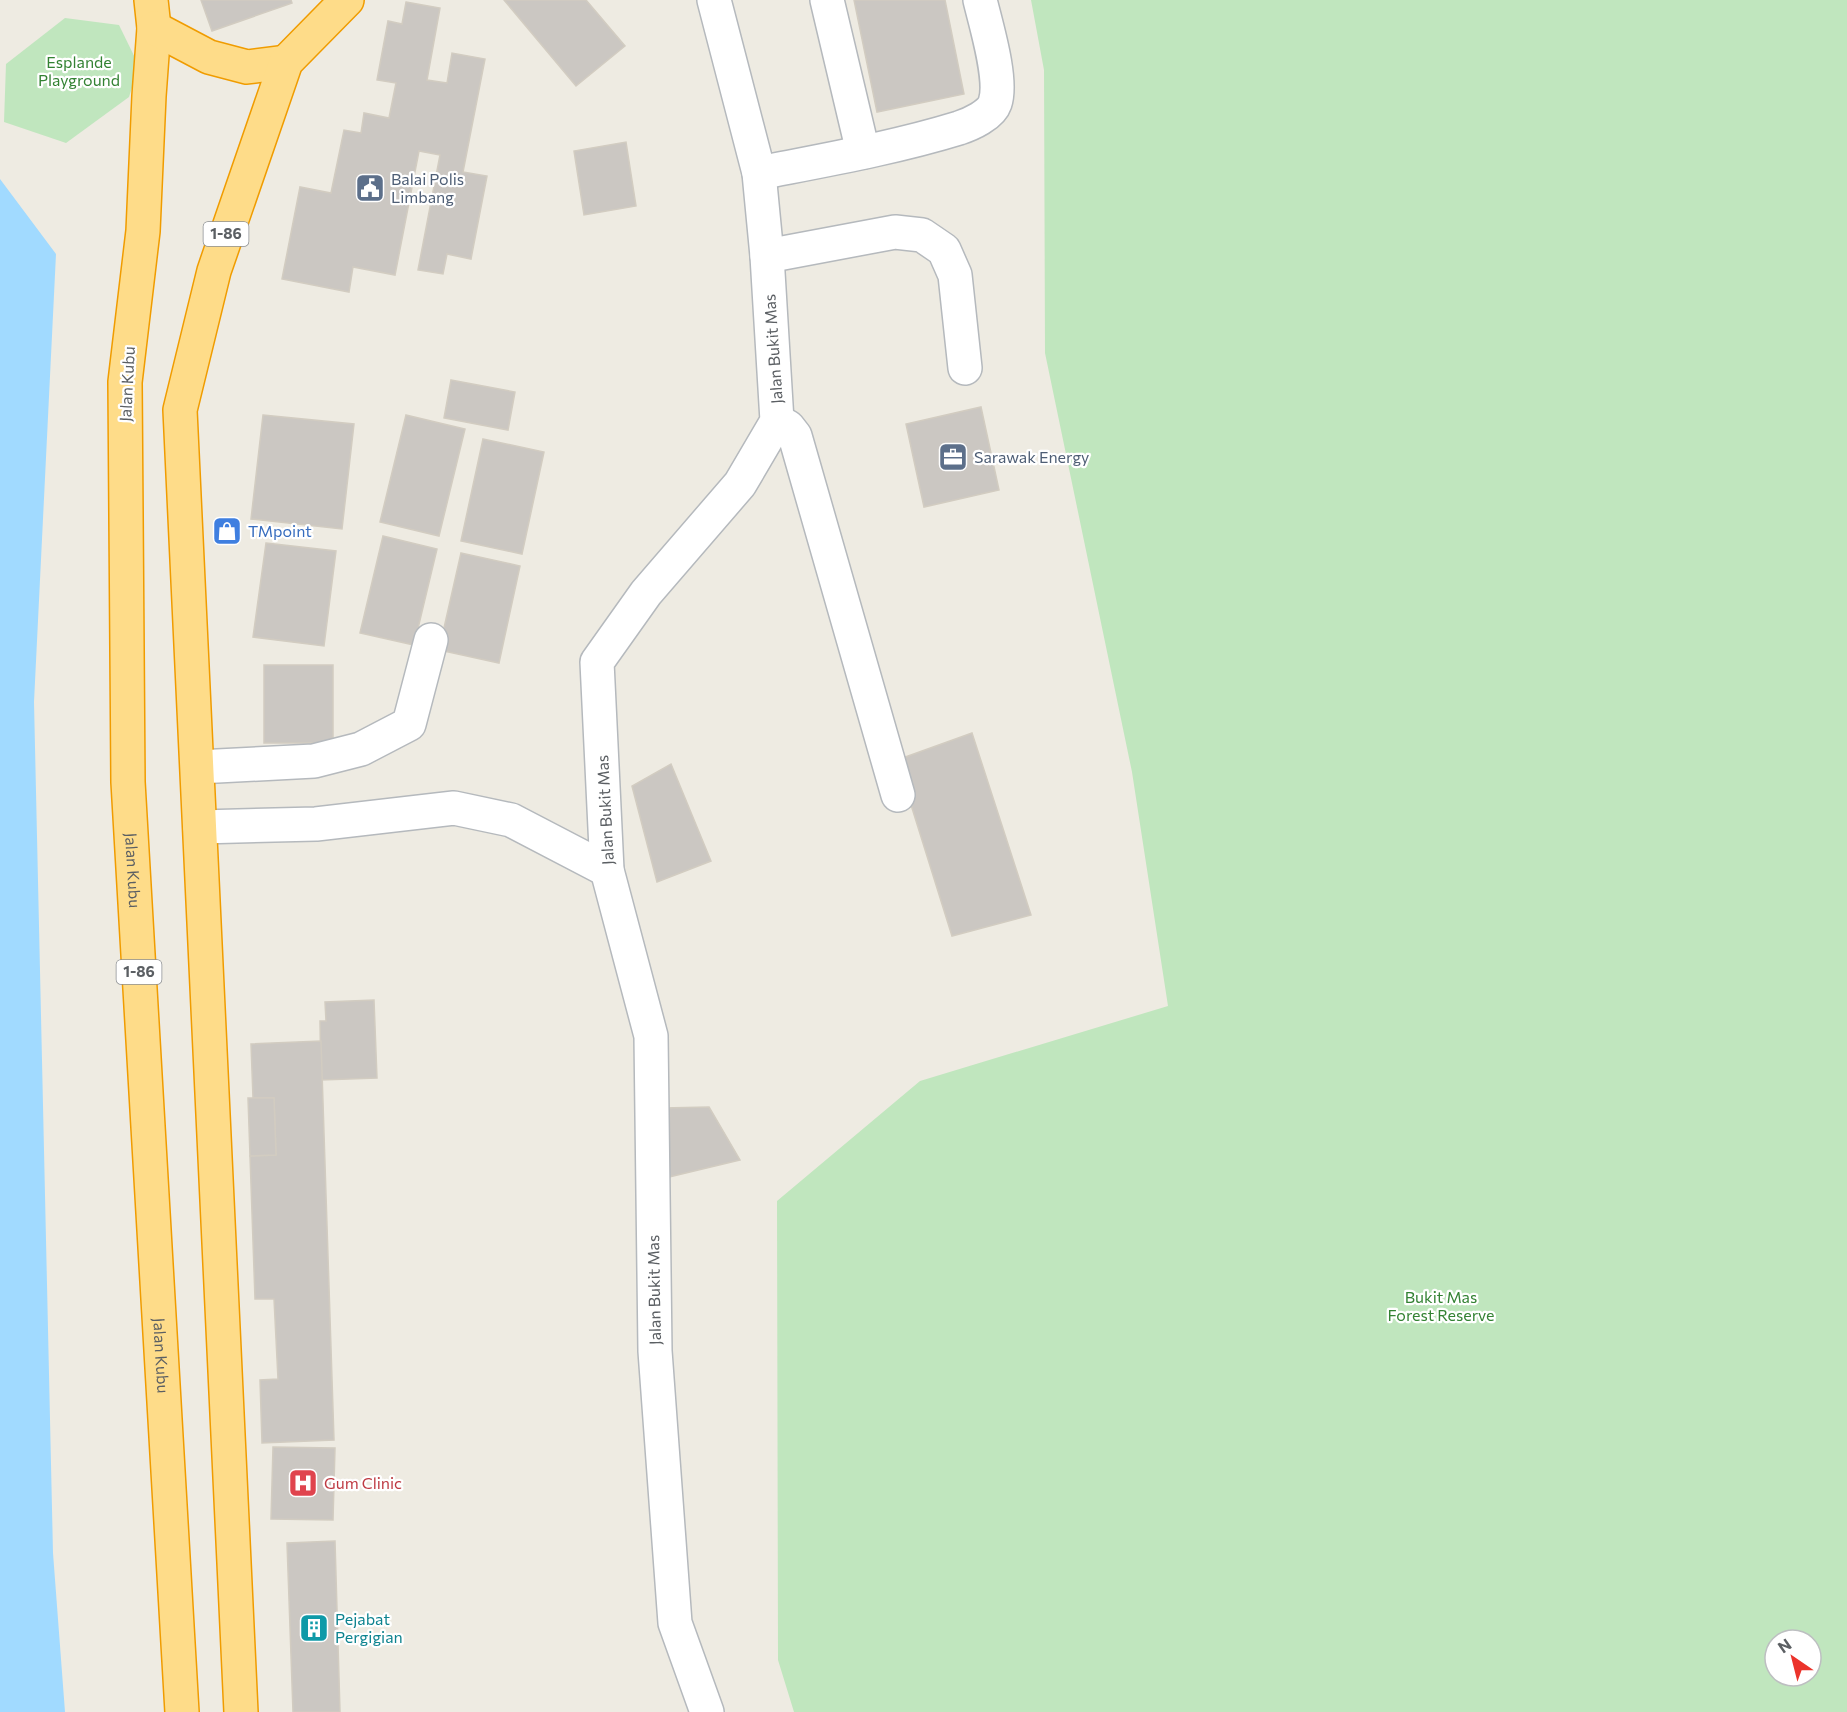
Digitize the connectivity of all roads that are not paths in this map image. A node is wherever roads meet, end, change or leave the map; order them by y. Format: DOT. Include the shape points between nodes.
graph roads {
  1 [pos="347,0"];
  2 [pos="714,0"];
  3 [pos="827,0"];
  4 [pos="981,0"];
  5 [pos="153,14"];
  6 [pos="286,62"];
  7 [pos="863,152"];
  8 [pos="759,173"];
  9 [pos="767,256"];
  10 [pos="965,368"];
  11 [pos="777,421"];
  12 [pos="431,640"];
  13 [pos="198,767"];
  14 [pos="898,795"];
  15 [pos="200,827"];
  16 [pos="607,870"];
  17 [pos="182,1712"];
  18 [pos="241,1712"];
  19 [pos="706,1712"];
  1 -- 6 [label="highway"];
  2 -- 8 [label="street, Jalan Bukit Mas"];
  3 -- 7 [label="street"];
  4 -- 7 [label="street" via="998,85 995,105 960,128"];
  5 -- 6 [label="highway" via="209,57 247,67"];
  5 -- 17 [label="highway, Jalan Kubu / 1-86" via="143,231 124,382 128,782"];
  6 -- 13 [label="highway, 1-86" via="214,271 180,410"];
  7 -- 8 [label="street"];
  8 -- 9 [label="street, Jalan Bukit Mas"];
  9 -- 10 [label="street" via="895,232 922,235 944,250 955,275"];
  9 -- 11 [label="street, Jalan Bukit Mas"];
  11 -- 14 [label="street" via="795,436"];
  11 -- 16 [label="street, Jalan Bukit Mas" via="740,484 646,593 597,662"];
  12 -- 13 [label="street" via="409,724 361,749 314,761"];
  13 -- 15 [label="highway, 1-86"];
  15 -- 16 [label="street" via="316,824 454,808 511,820"];
  15 -- 18 [label="highway, 1-86"];
  16 -- 19 [label="street, Jalan Bukit Mas" via="651,1036 654,1351 675,1623"];
}
